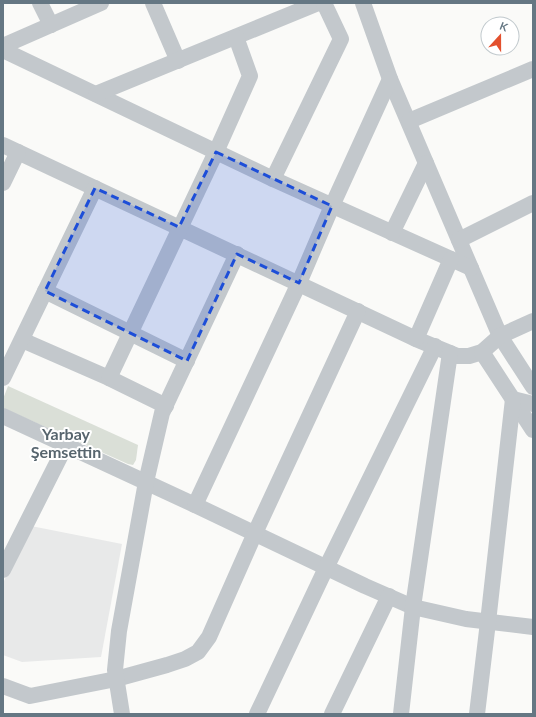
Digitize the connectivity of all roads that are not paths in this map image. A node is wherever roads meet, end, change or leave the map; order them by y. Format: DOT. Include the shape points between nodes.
graph roads {
  1 [pos="40,3"];
  2 [pos="101,3"];
  3 [pos="152,3"];
  4 [pos="318,3"];
  5 [pos="324,3"];
  6 [pos="363,3"];
  7 [pos="50,25"];
  8 [pos="236,37"];
  9 [pos="3,46"];
  10 [pos="3,50"];
  11 [pos="178,61"];
  12 [pos="533,69"];
  13 [pos="390,79"];
  14 [pos="96,94"];
  15 [pos="409,121"];
  16 [pos="3,145"];
  17 [pos="18,152"];
  18 [pos="216,152"];
  19 [pos="426,163"];
  20 [pos="273,179"];
  21 [pos="3,184"];
  22 [pos="95,188"];
  23 [pos="533,203"];
  24 [pos="332,206"];
  25 [pos="180,227"];
  26 [pos="392,233"];
  27 [pos="459,240"];
  28 [pos="237,254"];
  29 [pos="451,259"];
  30 [pos="471,268"];
  31 [pos="298,283"];
  32 [pos="45,292"];
  33 [pos="358,311"];
  34 [pos="533,321"];
  35 [pos="130,332"];
  36 [pos="500,336"];
  37 [pos="416,339"];
  38 [pos="22,340"];
  39 [pos="434,346"];
  40 [pos="482,352"];
  41 [pos="450,353"];
  42 [pos="187,361"];
  43 [pos="3,378"];
  44 [pos="108,378"];
  45 [pos="533,387"];
  46 [pos="513,399"];
  47 [pos="533,404"];
  48 [pos="166,406"];
  49 [pos="3,416"];
  50 [pos="533,430"];
  51 [pos="66,445"];
  52 [pos="146,482"];
  53 [pos="195,505"];
  54 [pos="255,533"];
  55 [pos="326,568"];
  56 [pos="3,570"];
  57 [pos="389,596"];
  58 [pos="413,607"];
  59 [pos="488,622"];
  60 [pos="533,627"];
  61 [pos="116,678"];
  62 [pos="3,686"];
  63 [pos="122,714"];
  64 [pos="257,714"];
  65 [pos="332,714"];
  66 [pos="401,714"];
  67 [pos="477,714"];
  1 -- 7 [label="street"];
  2 -- 7 [label="street"];
  3 -- 11 [label="street"];
  4 -- 8 [label="street"];
  5 -- 20 [label="street" via="341,39"];
  6 -- 13 [label="street"];
  7 -- 9 [label="street"];
  8 -- 11 [label="street"];
  8 -- 18 [label="street" via="250,76"];
  10 -- 14 [label="street"];
  11 -- 14 [label="street"];
  12 -- 15 [label="street"];
  13 -- 15 [label="street"];
  13 -- 24 [label="street"];
  14 -- 18 [label="street"];
  15 -- 19 [label="street"];
  16 -- 17 [label="street"];
  17 -- 21 [label="street"];
  17 -- 22 [label="street"];
  18 -- 20 [label="street"];
  18 -- 25 [label="street"];
  19 -- 26 [label="street"];
  19 -- 27 [label="street"];
  20 -- 24 [label="street"];
  22 -- 25 [label="street"];
  22 -- 32 [label="street"];
  23 -- 27 [label="street"];
  24 -- 26 [label="street"];
  24 -- 31 [label="street"];
  25 -- 28 [label="street"];
  25 -- 35 [label="street"];
  26 -- 29 [label="street"];
  27 -- 30 [label="street"];
  28 -- 31 [label="street"];
  28 -- 42 [label="street"];
  29 -- 30 [label="street"];
  29 -- 37 [label="street"];
  30 -- 36 [label="street"];
  31 -- 33 [label="street"];
  31 -- 53 [label="street"];
  32 -- 35 [label="street"];
  32 -- 38 [label="street"];
  33 -- 37 [label="street"];
  33 -- 54 [label="street"];
  34 -- 36 [label="street"];
  35 -- 42 [label="street"];
  35 -- 44 [label="street"];
  36 -- 40 [label="street"];
  36 -- 45 [label="street"];
  37 -- 39 [label="street"];
  38 -- 43 [label="street"];
  38 -- 44 [label="street"];
  39 -- 41 [label="street"];
  39 -- 55 [label="street"];
  40 -- 41 [label="street" via="469,356"];
  40 -- 46 [label="street"];
  41 -- 58 [label="street"];
  42 -- 48 [label="street"];
  44 -- 48 [label="street"];
  46 -- 47 [label="street"];
  46 -- 50 [label="street"];
  46 -- 59 [label="street"];
  48 -- 52 [label="street" via="162,413"];
  49 -- 51 [label="street"];
  51 -- 52 [label="street"];
  51 -- 56 [label="street"];
  52 -- 53 [label="street"];
  52 -- 61 [label="street" via="119,631"];
  53 -- 54 [label="street"];
  54 -- 55 [label="street"];
  54 -- 61 [label="street" via="209,637 198,652 173,664"];
  55 -- 57 [label="street"];
  55 -- 64 [label="street"];
  57 -- 58 [label="street"];
  57 -- 65 [label="street"];
  58 -- 59 [label="street"];
  58 -- 66 [label="street"];
  59 -- 60 [label="street"];
  59 -- 67 [label="street"];
  61 -- 62 [label="street" via="30,696"];
  61 -- 63 [label="street"];
}
